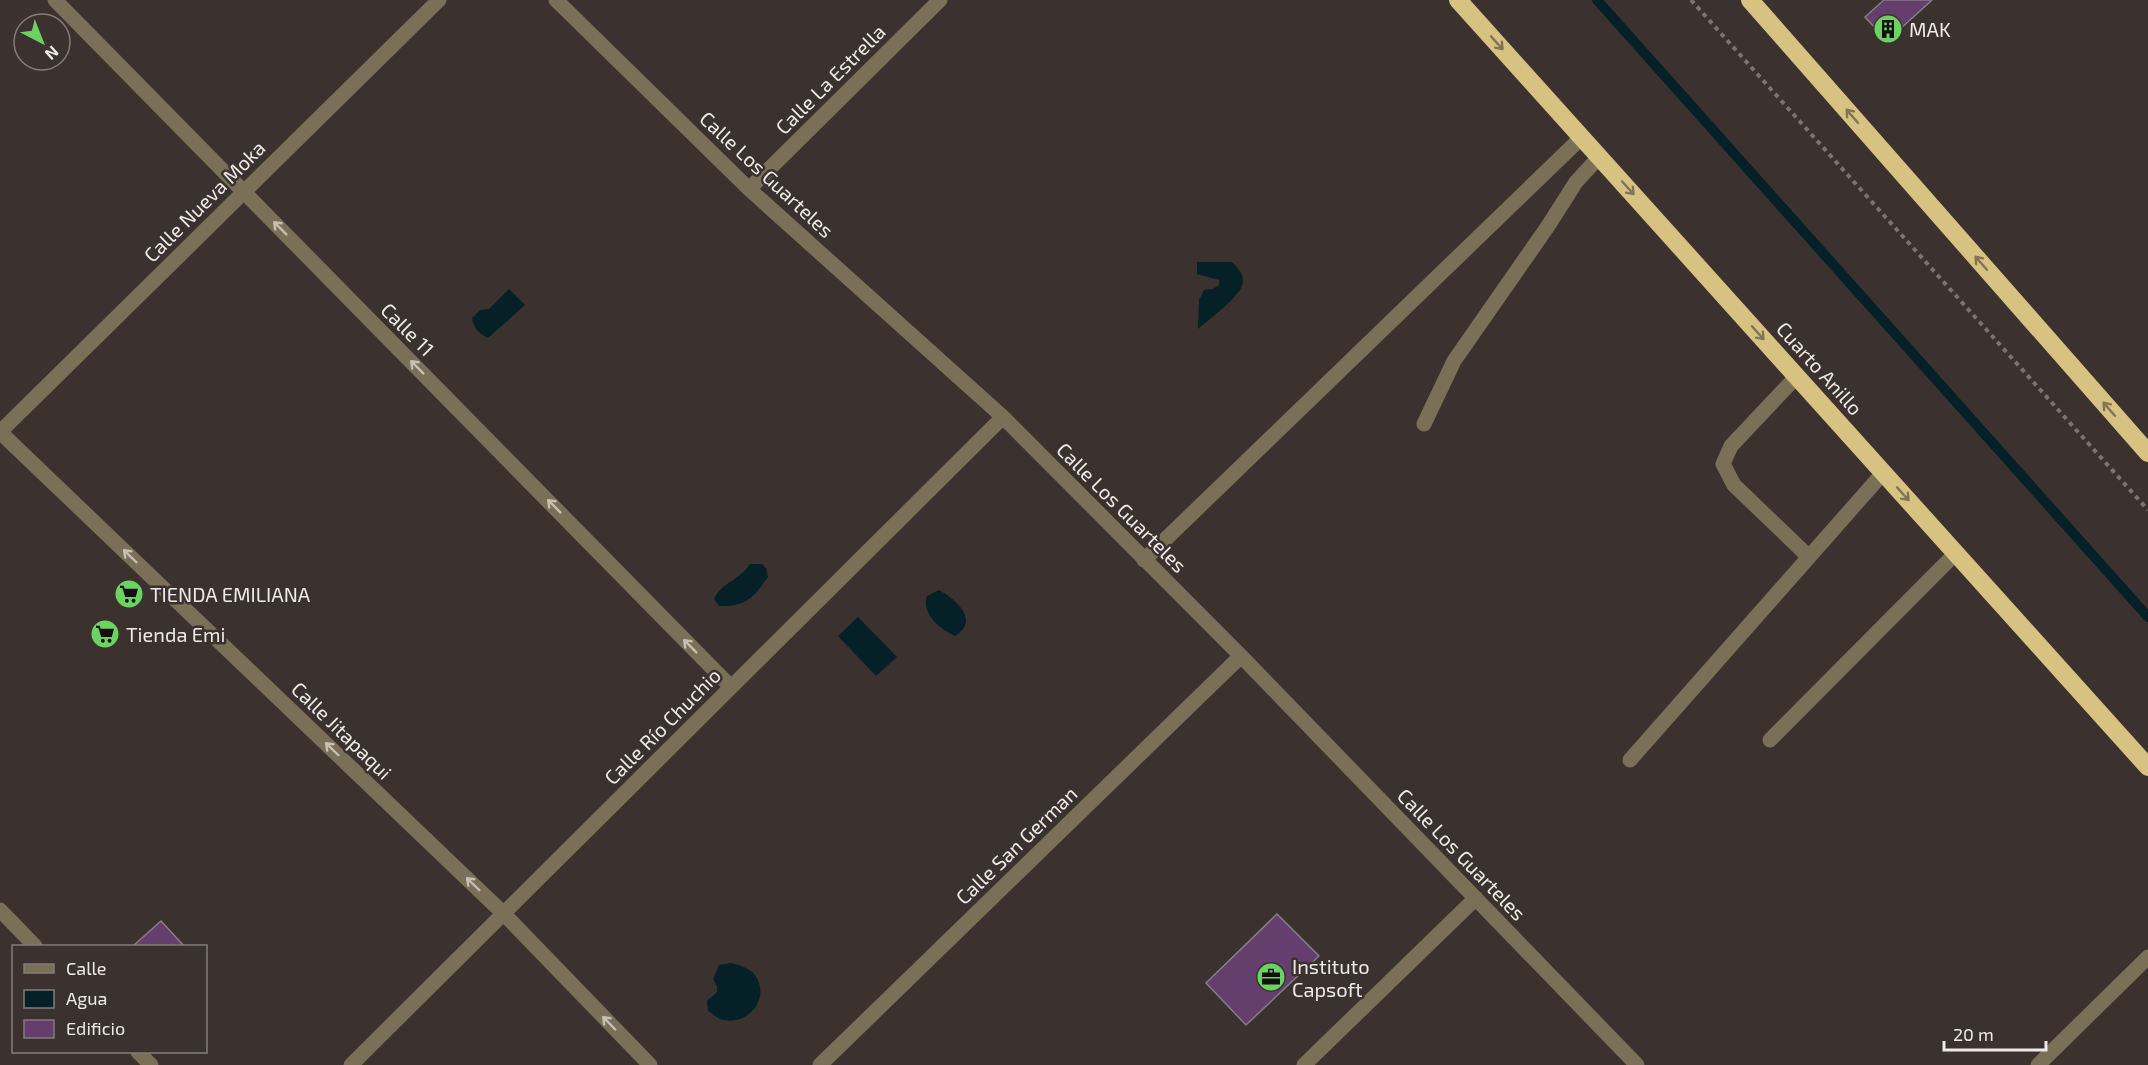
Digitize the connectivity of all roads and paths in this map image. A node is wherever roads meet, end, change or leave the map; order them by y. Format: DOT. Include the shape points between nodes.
graph roads {
  1 [pos="55,0"];
  2 [pos="439,0"];
  3 [pos="555,0"];
  4 [pos="940,0"];
  5 [pos="1458,0"];
  6 [pos="1691,0"];
  7 [pos="1750,0"];
  8 [pos="1582,137"];
  9 [pos="1600,156"];
  10 [pos="749,189"];
  11 [pos="244,191"];
  12 [pos="1797,376"];
  13 [pos="1003,417"];
  14 [pos="1424,424"];
  15 [pos="0,432"];
  16 [pos="2148,453"];
  17 [pos="1884,472"];
  18 [pos="2148,510"];
  19 [pos="1956,553"];
  20 [pos="1809,557"];
  21 [pos="1144,560"];
  22 [pos="1241,656"];
  23 [pos="731,687"];
  24 [pos="1770,740"];
  25 [pos="1630,760"];
  26 [pos="2148,767"];
  27 [pos="1476,898"];
  28 [pos="0,910"];
  29 [pos="504,914"];
  30 [pos="34,945"];
  31 [pos="2148,957"];
  32 [pos="139,1053"];
  33 [pos="151,1065"];
  34 [pos="351,1065"];
  35 [pos="650,1065"];
  36 [pos="820,1065"];
  37 [pos="1304,1065"];
  38 [pos="1637,1065"];
  39 [pos="2038,1065"];
  1 -- 11 [label="street, Calle 11"];
  2 -- 11 [label="street, Calle Nueva Moka"];
  3 -- 10 [label="street, Calle Los Guarteles"];
  4 -- 10 [label="street, Calle La Estrella"];
  5 -- 8 [label="highway, Cuarto Anillo, one-way"];
  6 -- 18 [label="path"];
  16 -- 7 [label="highway, one-way"];
  8 -- 9 [label="highway, Cuarto Anillo"];
  8 -- 21 [label="street"];
  9 -- 12 [label="highway, Cuarto Anillo, one-way"];
  9 -- 14 [label="street" via="1576,182 1454,361"];
  10 -- 13 [label="street, Calle Los Guarteles"];
  11 -- 15 [label="street, Calle Nueva Moka"];
  23 -- 11 [label="street, Calle 11, one-way"];
  12 -- 17 [label="highway, Cuarto Anillo"];
  12 -- 20 [label="street" via="1731,446 1723,464 1734,485"];
  13 -- 21 [label="street, Calle Los Guarteles"];
  13 -- 23 [label="street, Calle Río Chuchio"];
  29 -- 15 [label="street, Calle Jitapaqui, one-way"];
  17 -- 19 [label="highway, Cuarto Anillo, one-way"];
  17 -- 20 [label="street"];
  19 -- 24 [label="street"];
  19 -- 26 [label="highway, Cuarto Anillo"];
  20 -- 25 [label="street"];
  21 -- 22 [label="street, Calle Los Guarteles"];
  22 -- 27 [label="street, Calle Los Guarteles"];
  22 -- 36 [label="street, Calle San German"];
  23 -- 29 [label="street, Calle Río Chuchio"];
  27 -- 37 [label="street"];
  27 -- 38 [label="street, Calle Los Guarteles"];
  28 -- 30 [label="street"];
  29 -- 34 [label="street, Calle Río Chuchio"];
  35 -- 29 [label="street, Calle Jitapaqui, one-way"];
  31 -- 39 [label="street"];
  32 -- 33 [label="street"];
}
